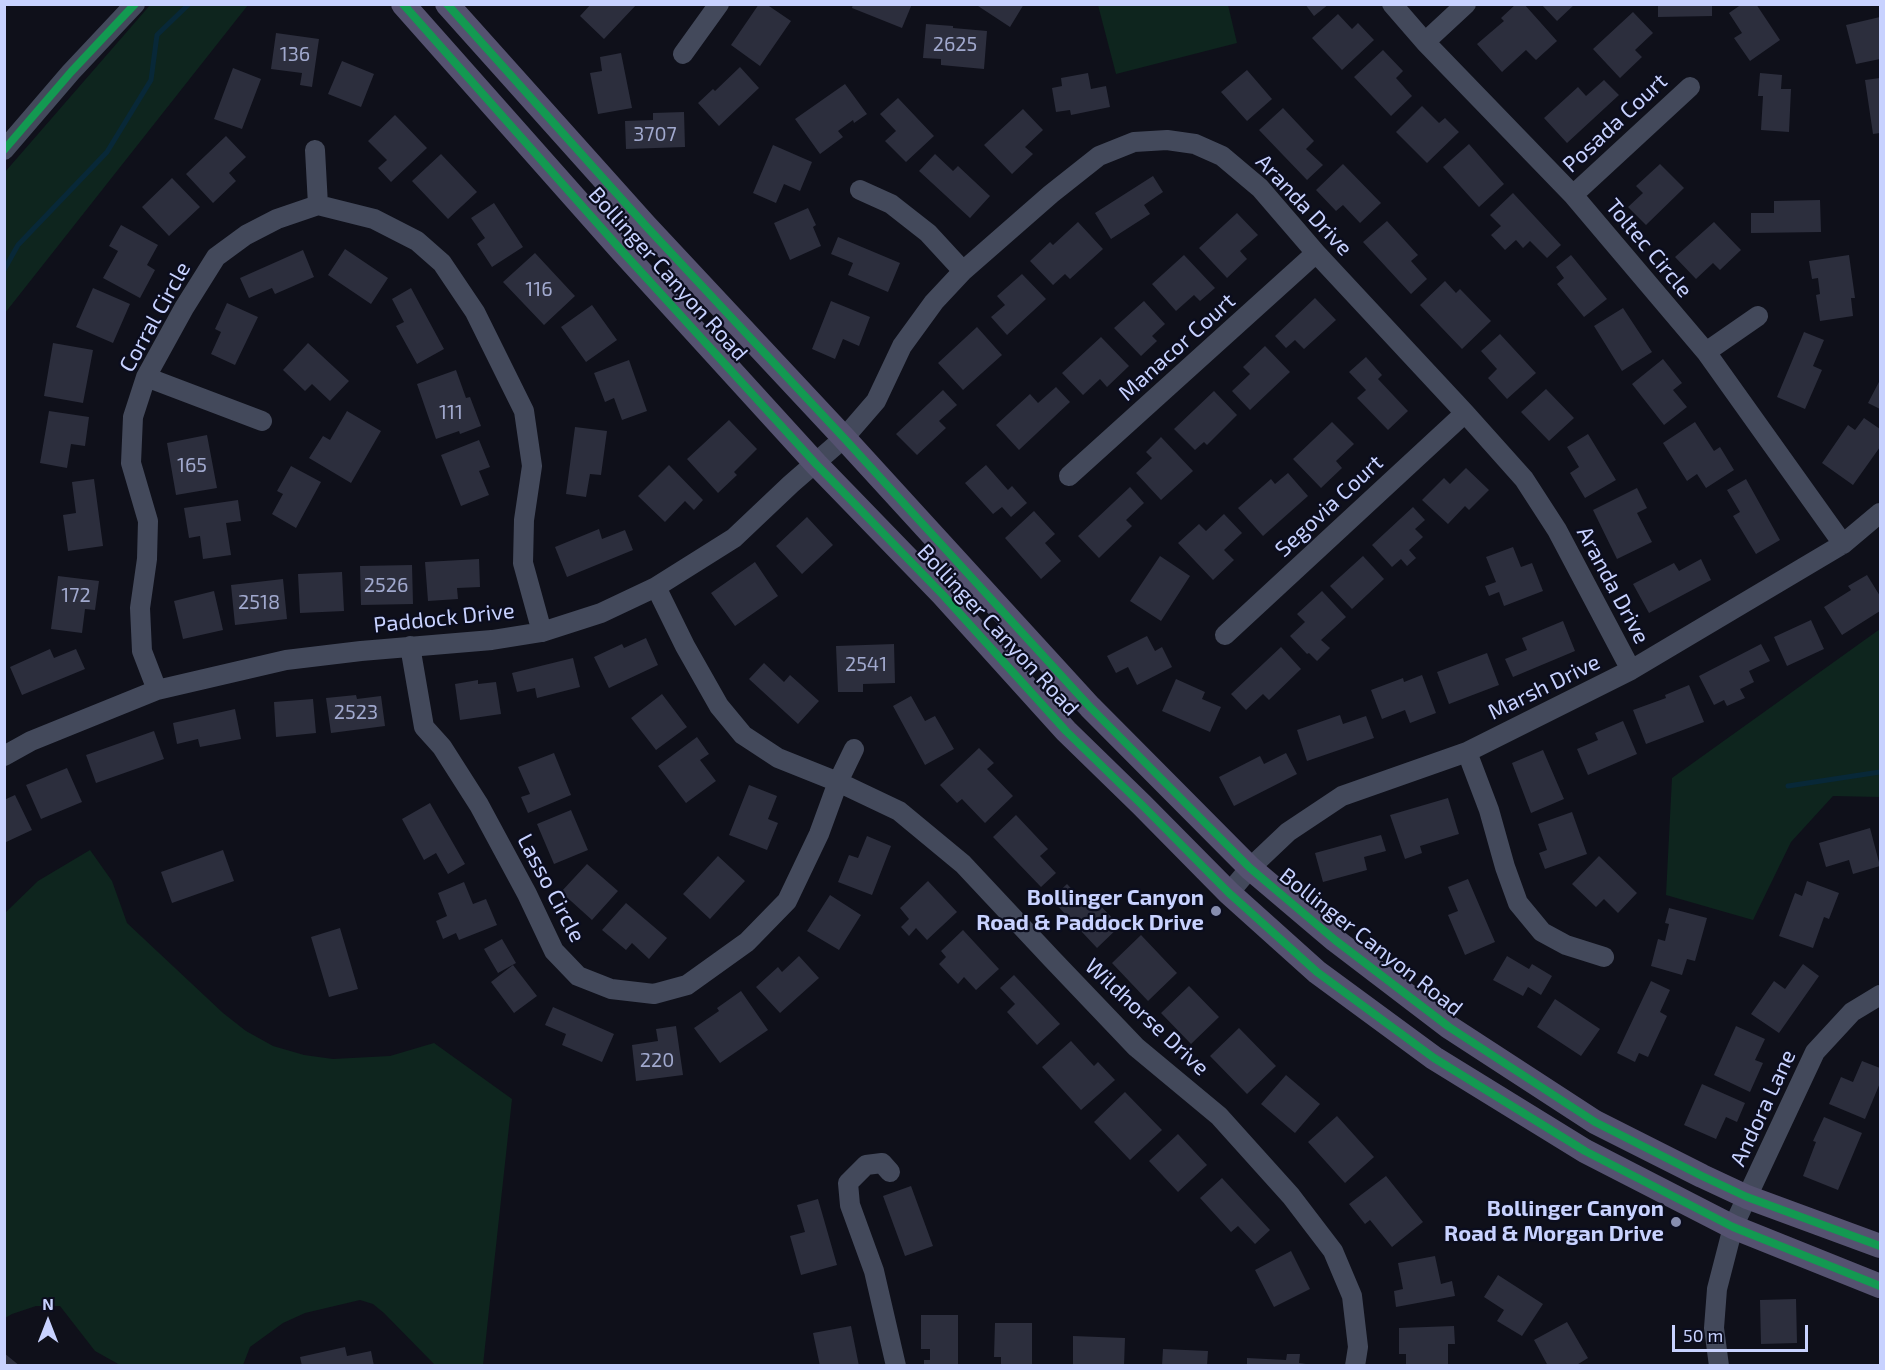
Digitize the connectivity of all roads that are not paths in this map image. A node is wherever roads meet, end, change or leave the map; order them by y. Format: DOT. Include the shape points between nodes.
graph roads {
  1 [pos="135,4"];
  2 [pos="403,4"];
  3 [pos="447,4"];
  4 [pos="719,4"];
  5 [pos="1392,4"];
  6 [pos="1466,4"];
  7 [pos="1425,42"];
  8 [pos="682,54"];
  9 [pos="1690,87"];
  10 [pos="4,150"];
  11 [pos="315,150"];
  12 [pos="860,190"];
  13 [pos="1572,195"];
  14 [pos="318,206"];
  15 [pos="1316,254"];
  16 [pos="963,271"];
  17 [pos="1758,316"];
  18 [pos="1706,352"];
  19 [pos="146,377"];
  20 [pos="1465,413"];
  21 [pos="262,421"];
  22 [pos="844,438"];
  23 [pos="816,464"];
  24 [pos="1069,476"];
  25 [pos="1881,513"];
  26 [pos="1843,544"];
  27 [pos="656,587"];
  28 [pos="542,632"];
  29 [pos="1225,635"];
  30 [pos="410,646"];
  31 [pos="1631,670"];
  32 [pos="157,690"];
  33 [pos="854,749"];
  34 [pos="1467,752"];
  35 [pos="4,756"];
  36 [pos="838,782"];
  37 [pos="1250,868"];
  38 [pos="1228,893"];
  39 [pos="1604,957"];
  40 [pos="1881,995"];
  41 [pos="890,1172"];
  42 [pos="1747,1197"];
  43 [pos="1733,1227"];
  44 [pos="1881,1246"];
  45 [pos="1881,1286"];
  46 [pos="896,1365"];
  47 [pos="1355,1365"];
  48 [pos="1719,1365"];
  1 -- 10 [label="street"];
  2 -- 23 [label="main road, Bollinger Canyon Road"];
  3 -- 22 [label="main road, Bollinger Canyon Road" via="645,225"];
  4 -- 8 [label="street"];
  5 -- 7 [label="street, Toltec Circle"];
  6 -- 7 [label="street"];
  7 -- 13 [label="street, Toltec Circle"];
  9 -- 13 [label="street, Posada Court"];
  11 -- 14 [label="street"];
  12 -- 16 [label="street" via="891,204 928,233"];
  13 -- 18 [label="street, Toltec Circle"];
  14 -- 19 [label="street, Corral Circle" via="277,219 216,257"];
  14 -- 28 [label="street" via="374,219 417,241 442,263 475,312 524,411 531,466 523,563"];
  15 -- 16 [label="street, Aranda Drive" via="1260,188 1222,156 1195,144 1167,140 1134,142 1099,156"];
  15 -- 20 [label="street, Aranda Drive"];
  15 -- 24 [label="street, Manacor Court"];
  16 -- 22 [label="street, Aranda Drive" via="902,346 876,401"];
  17 -- 18 [label="street"];
  18 -- 26 [label="street, Toltec Circle"];
  19 -- 21 [label="street"];
  19 -- 32 [label="street, Corral Circle" via="133,417 131,463 148,520 140,608 142,651"];
  20 -- 29 [label="street, Segovia Court"];
  20 -- 31 [label="street, Aranda Drive" via="1524,479 1552,522"];
  22 -- 23 [label="street, Paddock Drive"];
  22 -- 37 [label="main road, Bollinger Canyon Road" via="1090,707"];
  23 -- 27 [label="street, Paddock Drive" via="734,538"];
  23 -- 38 [label="main road, Bollinger Canyon Road" via="1066,731"];
  25 -- 26 [label="street, Marsh Drive"];
  26 -- 31 [label="street, Marsh Drive"];
  27 -- 28 [label="street, Paddock Drive" via="601,613"];
  27 -- 36 [label="street, Wildhorse Drive" via="719,706 743,735 778,758"];
  28 -- 30 [label="street, Paddock Drive"];
  30 -- 32 [label="street, Paddock Drive" via="285,660"];
  30 -- 36 [label="street, Lasso Circle" via="424,727 442,747 479,805 554,951 578,976 611,989 654,994 687,985 747,942 787,901 819,834"];
  31 -- 34 [label="street, Marsh Drive"];
  32 -- 35 [label="street, Paddock Drive" via="31,741"];
  33 -- 36 [label="street, Lasso Circle"];
  34 -- 37 [label="street, Marsh Drive" via="1342,796 1288,832"];
  34 -- 39 [label="street" via="1518,903 1542,932 1566,945"];
  36 -- 47 [label="street, Wildhorse Drive" via="899,811 963,864 1136,1047 1219,1116 1291,1196 1333,1251 1352,1296 1358,1347"];
  37 -- 38 [label="street, Marsh Drive"];
  37 -- 42 [label="main road, Bollinger Canyon Road" via="1335,940 1449,1027 1595,1122"];
  38 -- 43 [label="main road, Bollinger Canyon Road" via="1317,972 1434,1058 1585,1151"];
  40 -- 42 [label="street, Andora Lane" via="1852,1012 1815,1052"];
  41 -- 46 [label="street" via="882,1163 866,1165 848,1183 850,1205 874,1271"];
  42 -- 43 [label="street, Andora Lane"];
  42 -- 44 [label="main road, Bollinger Canyon Road"];
  43 -- 45 [label="main road, Bollinger Canyon Road"];
  43 -- 48 [label="street, Andora Lane" via="1717,1289 1714,1328"];
}
